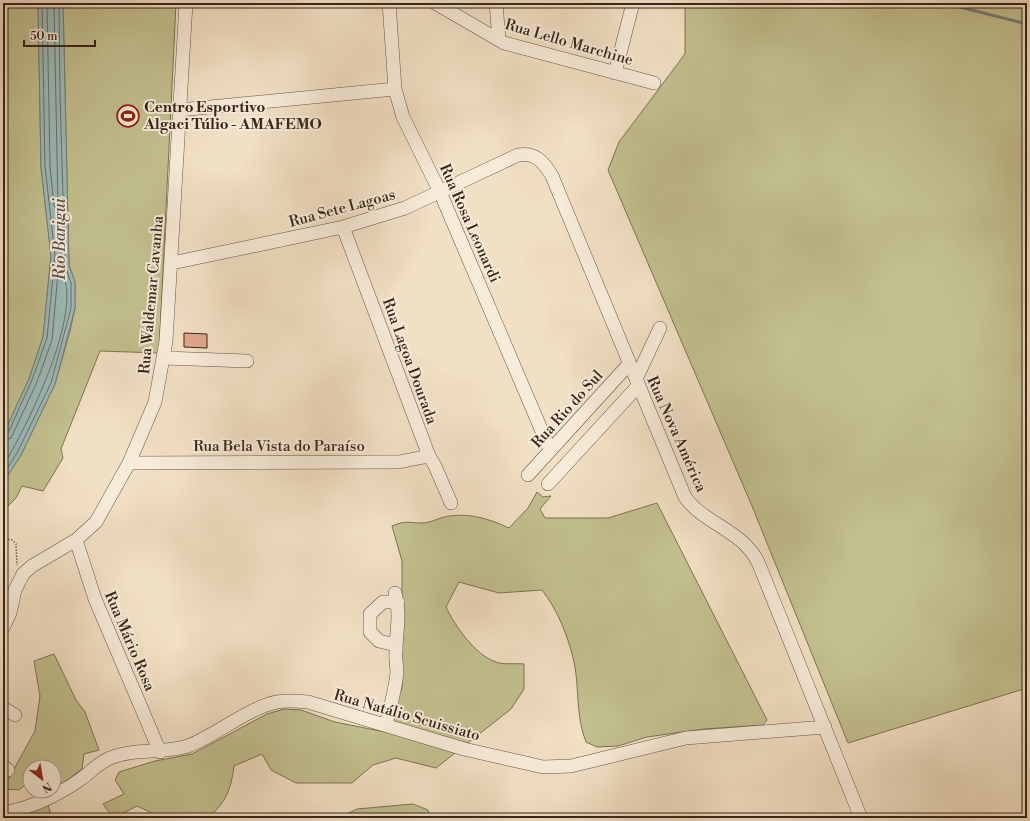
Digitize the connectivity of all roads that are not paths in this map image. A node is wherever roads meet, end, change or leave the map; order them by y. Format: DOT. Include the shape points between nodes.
graph roads {
  1 [pos="186,3"];
  2 [pos="389,3"];
  3 [pos="435,3"];
  4 [pos="496,3"];
  5 [pos="633,3"];
  6 [pos="499,40"];
  7 [pos="615,73"];
  8 [pos="654,83"];
  9 [pos="395,89"];
  10 [pos="179,110"];
  11 [pos="534,155"];
  12 [pos="440,192"];
  13 [pos="343,227"];
  14 [pos="172,263"];
  15 [pos="660,328"];
  16 [pos="164,358"];
  17 [pos="247,361"];
  18 [pos="629,364"];
  19 [pos="637,383"];
  20 [pos="591,406"];
  21 [pos="607,420"];
  22 [pos="550,450"];
  23 [pos="429,456"];
  24 [pos="129,463"];
  25 [pos="528,475"];
  26 [pos="548,484"];
  27 [pos="451,503"];
  28 [pos="76,540"];
  29 [pos="3,628"];
  30 [pos="396,645"];
  31 [pos="3,708"];
  32 [pos="15,716"];
  33 [pos="386,725"];
  34 [pos="825,727"];
  35 [pos="160,752"];
  36 [pos="3,814"];
  37 [pos="861,818"];
  1 -- 10 [label="street, Rua Waldemar Cavanha"];
  2 -- 9 [label="street, Rua Rosa Leonardi"];
  3 -- 6 [label="street, Rua Lello Marchine"];
  4 -- 6 [label="street"];
  5 -- 7 [label="street"];
  6 -- 7 [label="street, Rua Lello Marchine"];
  7 -- 8 [label="street, Rua Lello Marchine"];
  9 -- 10 [label="street"];
  9 -- 12 [label="street, Rua Rosa Leonardi" via="410,132"];
  10 -- 14 [label="street, Rua Waldemar Cavanha"];
  11 -- 12 [label="street, Rua Sete Lagoas" via="524,154 510,158"];
  11 -- 18 [label="street, Rua Nova América" via="552,176"];
  12 -- 13 [label="street, Rua Sete Lagoas" via="405,208"];
  12 -- 22 [label="street, Rua Rosa Leonardi"];
  13 -- 14 [label="street, Rua Sete Lagoas"];
  13 -- 23 [label="street, Rua Lagoa Dourada"];
  14 -- 16 [label="street, Rua Waldemar Cavanha"];
  15 -- 19 [label="street"];
  16 -- 17 [label="street"];
  16 -- 24 [label="street, Rua Waldemar Cavanha" via="154,402"];
  18 -- 19 [label="street, Rua Nova América"];
  18 -- 20 [label="street, Rua Rio do Sul"];
  19 -- 21 [label="street"];
  19 -- 34 [label="street, Rua Nova América" via="681,489 690,504 740,539 753,553"];
  20 -- 21 [label="street"];
  20 -- 22 [label="street, Rua Rio do Sul"];
  21 -- 26 [label="street"];
  22 -- 25 [label="street, Rua Rio do Sul"];
  23 -- 24 [label="street, Rua Bela Vista do Paraíso" via="399,462"];
  23 -- 27 [label="street, Rua Lagoa Dourada"];
  24 -- 28 [label="street, Rua Waldemar Cavanha" via="96,522"];
  28 -- 29 [label="street, Rua Waldemar Cavanha" via="27,570 17,584 10,613"];
  28 -- 35 [label="street, Rua Mário Rosa" via="95,599"];
  30 -- 30 [label="street" via="379,641 370,632 370,614 384,602 396,597 399,628"];
  30 -- 33 [label="street" via="397,672"];
  31 -- 32 [label="street"];
  33 -- 34 [label="street, Rua Natálio Scuissiato" via="471,751 528,764 556,767 584,763 686,738"];
  33 -- 35 [label="street, Rua Natálio Scuissiato" via="308,702 278,702 258,709 198,742 178,750"];
  34 -- 37 [label="street, Rua Nova América"];
  35 -- 36 [label="street, Rua Natálio Scuissiato" via="111,758 61,791 28,807"];
}
